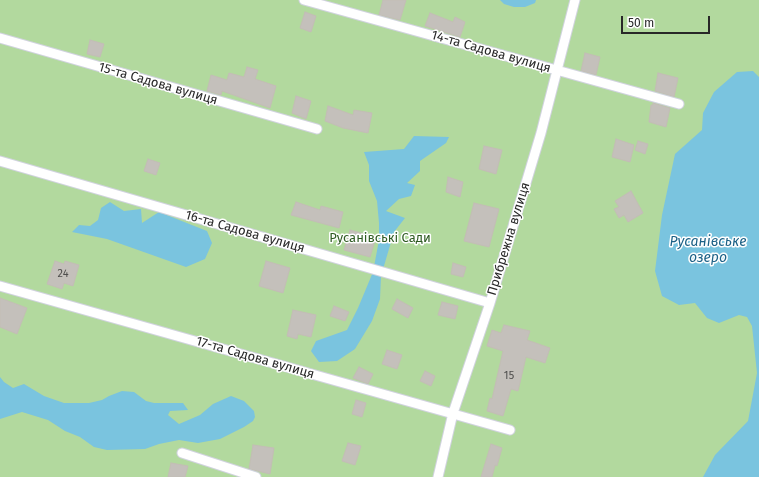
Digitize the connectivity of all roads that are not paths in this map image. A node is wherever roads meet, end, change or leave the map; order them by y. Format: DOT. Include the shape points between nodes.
graph roads {
  1 [pos="304,0"];
  2 [pos="575,0"];
  3 [pos="0,38"];
  4 [pos="557,71"];
  5 [pos="678,104"];
  6 [pos="317,129"];
  7 [pos="0,161"];
  8 [pos="0,286"];
  9 [pos="490,302"];
  10 [pos="453,413"];
  11 [pos="510,430"];
  12 [pos="182,453"];
  13 [pos="256,477"];
  14 [pos="438,477"];
  1 -- 4 [label="street, 14-та Садова вулиця"];
  2 -- 4 [label="street, Прибрежна вулиця"];
  3 -- 6 [label="street, 15-та Садова вулиця"];
  4 -- 5 [label="street, 14-та Садова вулиця"];
  4 -- 9 [label="street, Прибрежна вулиця"];
  7 -- 9 [label="street, 16-та Садова вулиця"];
  8 -- 10 [label="street, 17-та Садова вулиця"];
  9 -- 10 [label="street, Прибрежна вулиця"];
  10 -- 11 [label="street, 17-та Садова вулиця"];
  10 -- 14 [label="street, Прибрежна вулиця"];
  12 -- 13 [label="street"];
}
